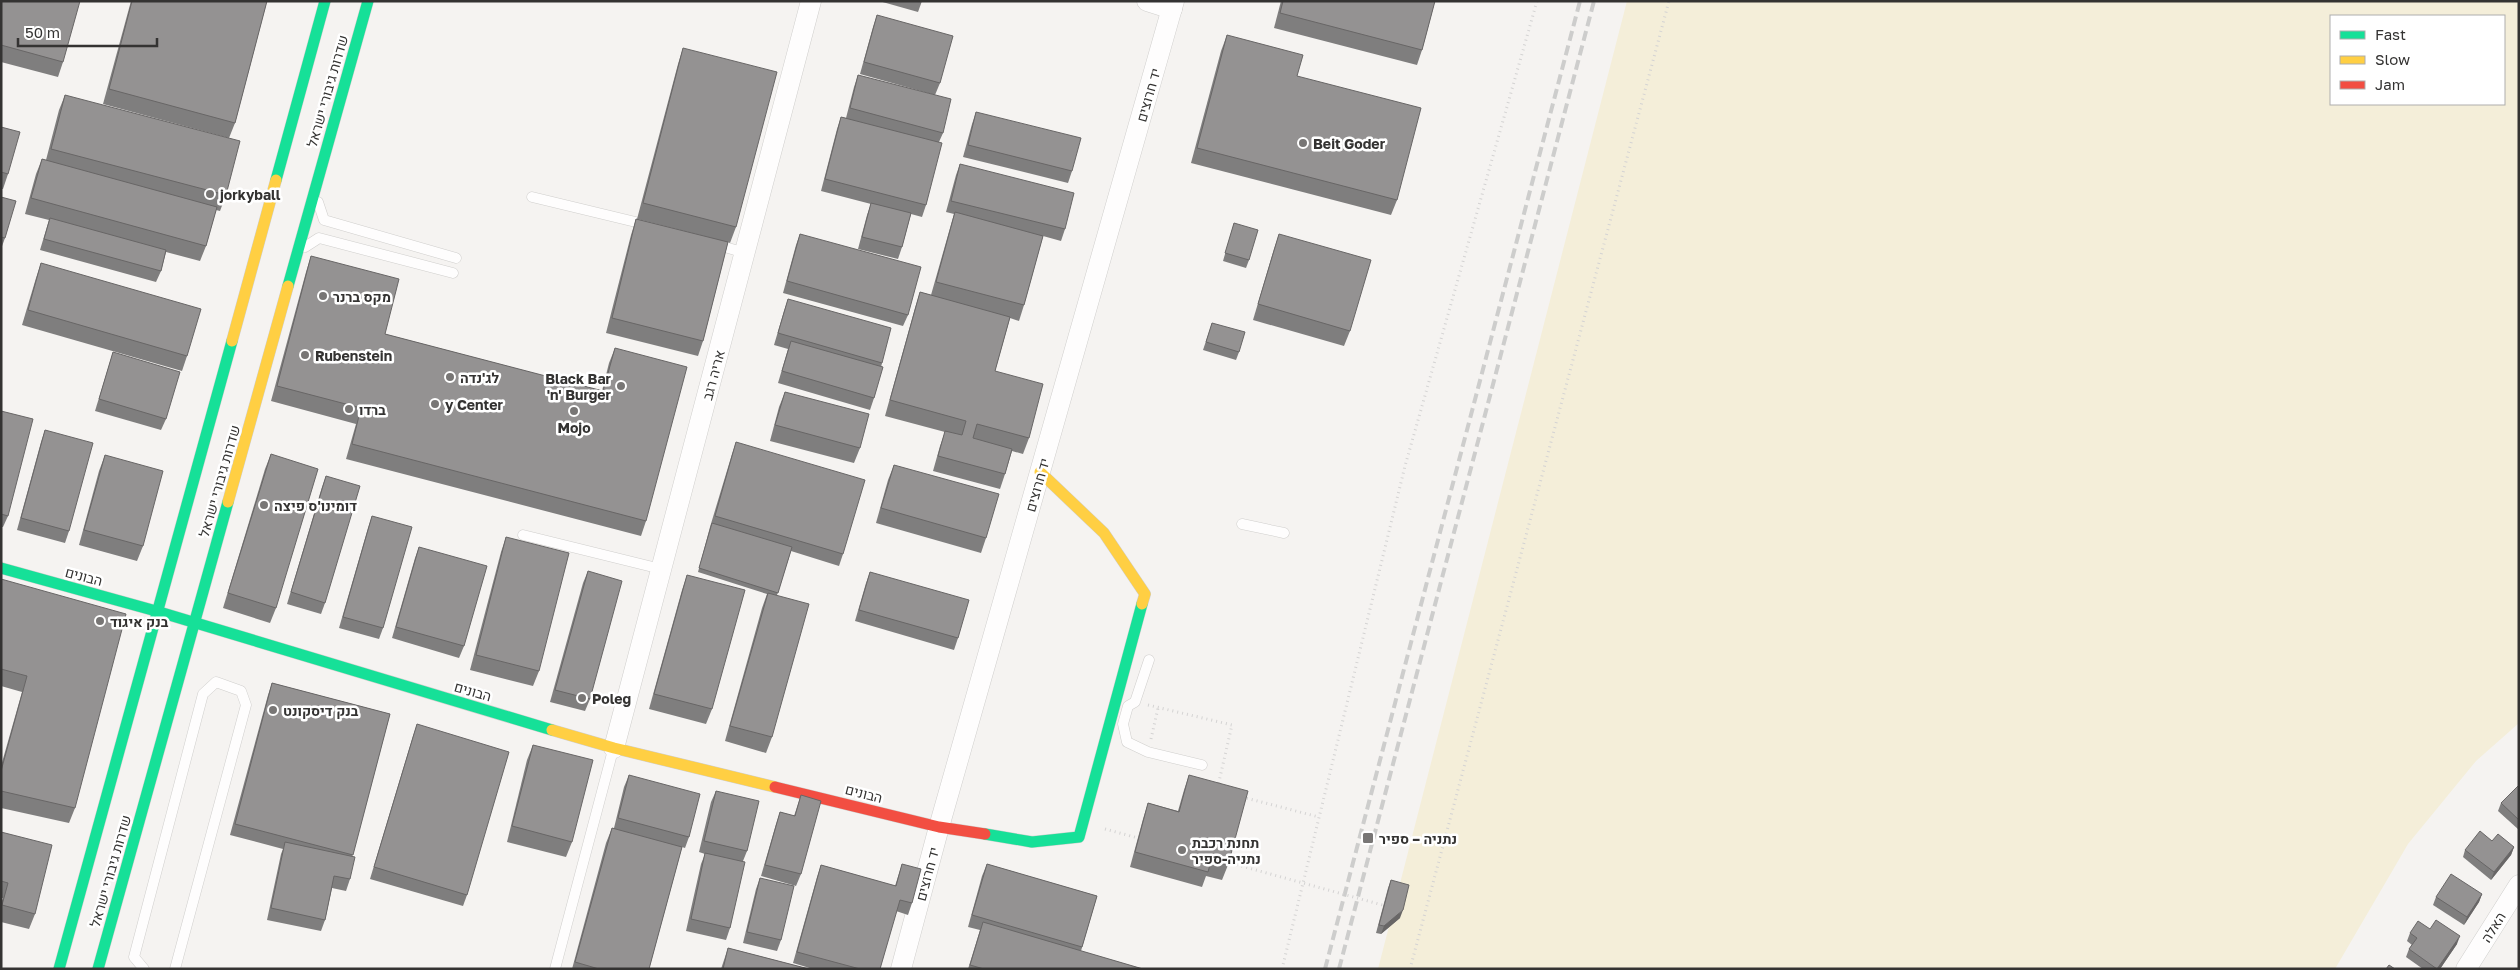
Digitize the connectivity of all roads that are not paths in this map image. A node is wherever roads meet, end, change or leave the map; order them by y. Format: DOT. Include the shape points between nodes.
graph roads {
  1 [pos="325,1"];
  2 [pos="368,1"];
  3 [pos="811,1"];
  4 [pos="1147,1"];
  5 [pos="1173,5"];
  6 [pos="315,191"];
  7 [pos="532,197"];
  8 [pos="662,229"];
  9 [pos="708,242"];
  10 [pos="299,250"];
  11 [pos="745,253"];
  12 [pos="456,258"];
  13 [pos="453,274"];
  14 [pos="1040,472"];
  15 [pos="1242,524"];
  16 [pos="1284,533"];
  17 [pos="523,535"];
  18 [pos="1,568"];
  19 [pos="661,569"];
  20 [pos="156,611"];
  21 [pos="194,624"];
  22 [pos="1149,660"];
  23 [pos="614,748"];
  24 [pos="1202,764"];
  25 [pos="939,827"];
  26 [pos="2519,885"];
  27 [pos="102,955"];
  28 [pos="59,969"];
  29 [pos="98,969"];
  30 [pos="106,969"];
  31 [pos="144,969"];
  32 [pos="175,969"];
  33 [pos="555,969"];
  34 [pos="901,969"];
  35 [pos="2466,969"];
  1 -- 20 [label="street, שדרות גיבורי ישראל"];
  2 -- 6 [label="street, שדרות גיבורי ישראל"];
  3 -- 11 [label="street, אריה רגב"];
  4 -- 5 [label="street"];
  5 -- 14 [label="street, יד חרוצים"];
  6 -- 10 [label="street, שדרות גיבורי ישראל"];
  6 -- 12 [label="lane" via="324,220"];
  7 -- 8 [label="lane"];
  9 -- 11 [label="lane"];
  10 -- 13 [label="lane" via="320,238"];
  10 -- 21 [label="street, שדרות גיבורי ישראל"];
  11 -- 19 [label="street, אריה רגב"];
  14 -- 25 [label="street, יד חרוצים"];
  14 -- 25 [label="street, הבונים" via="1104,533 1145,594 1083,823 1079,837 1032,842"];
  15 -- 16 [label="lane"];
  17 -- 19 [label="lane"];
  18 -- 20 [label="street, הבונים"];
  19 -- 23 [label="street, אריה רגב"];
  20 -- 21 [label="street, הבונים"];
  20 -- 28 [label="street, שדרות גיבורי ישראל"];
  21 -- 23 [label="street, הבונים"];
  21 -- 27 [label="street, שדרות גיבורי ישראל"];
  22 -- 24 [label="lane" via="1135,702 1128,706 1123,724 1128,742 1148,752"];
  23 -- 25 [label="street, הבונים"];
  23 -- 33 [label="lane"];
  25 -- 34 [label="street, יד חרוצים"];
  26 -- 35 [label="street, האלה"];
  27 -- 29 [label="street, שדרות גיבורי ישראל"];
  27 -- 30 [label="lane"];
  31 -- 32 [label="lane" via="134,957 203,694 216,682 241,691 246,705"];
}
